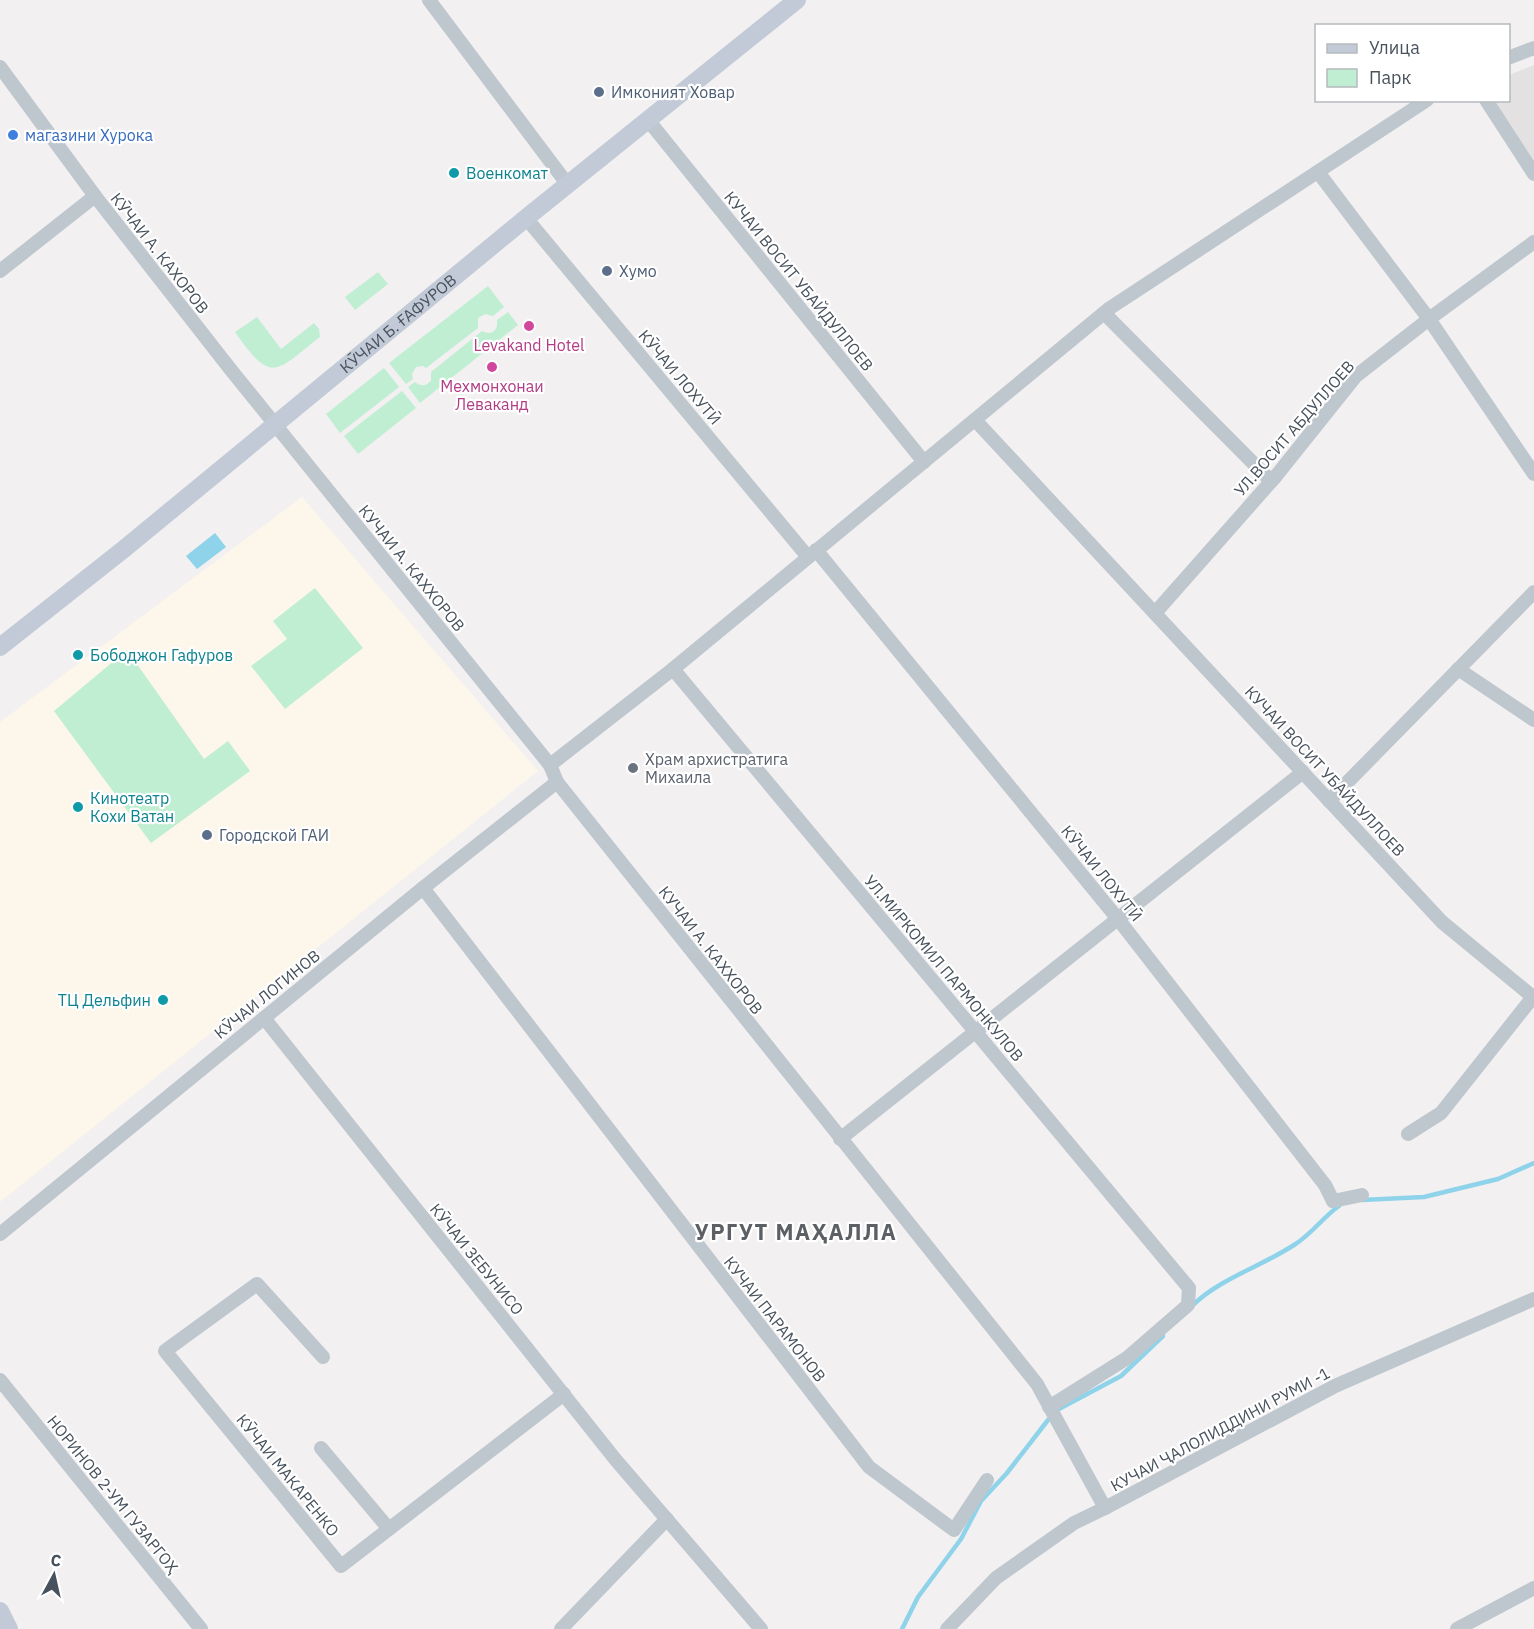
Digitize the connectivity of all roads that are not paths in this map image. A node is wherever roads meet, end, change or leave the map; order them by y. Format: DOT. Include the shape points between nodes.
graph roads {
  1 [pos="429,0"];
  2 [pos="797,0"];
  3 [pos="1534,48"];
  4 [pos="1510,58"];
  5 [pos="0,66"];
  6 [pos="1424,102"];
  7 [pos="1487,102"];
  8 [pos="648,120"];
  9 [pos="1318,172"];
  10 [pos="1534,174"];
  11 [pos="568,185"];
  12 [pos="95,196"];
  13 [pos="526,218"];
  14 [pos="1534,242"];
  15 [pos="0,271"];
  16 [pos="1104,313"];
  17 [pos="1430,319"];
  18 [pos="975,420"];
  19 [pos="275,424"];
  20 [pos="924,462"];
  21 [pos="1534,474"];
  22 [pos="1271,481"];
  23 [pos="812,554"];
  24 [pos="1534,592"];
  25 [pos="1155,613"];
  26 [pos="0,647"];
  27 [pos="673,669"];
  28 [pos="1458,669"];
  29 [pos="1534,720"];
  30 [pos="550,765"];
  31 [pos="1303,772"];
  32 [pos="557,782"];
  33 [pos="1329,801"];
  34 [pos="423,888"];
  35 [pos="1118,919"];
  36 [pos="1534,997"];
  37 [pos="264,1018"];
  38 [pos="976,1033"];
  39 [pos="1408,1134"];
  40 [pos="840,1139"];
  41 [pos="1362,1195"];
  42 [pos="0,1233"];
  43 [pos="1534,1299"];
  44 [pos="323,1357"];
  45 [pos="0,1380"];
  46 [pos="564,1394"];
  47 [pos="1049,1407"];
  48 [pos="321,1448"];
  49 [pos="987,1480"];
  50 [pos="1105,1508"];
  51 [pos="667,1519"];
  52 [pos="388,1529"];
  53 [pos="1534,1588"];
  54 [pos="0,1611"];
  55 [pos="9,1629"];
  56 [pos="201,1629"];
  57 [pos="561,1629"];
  58 [pos="761,1629"];
  59 [pos="947,1629"];
  60 [pos="1457,1629"];
  1 -- 11 [label="street"];
  2 -- 8 [label="street, КӮЧАИ Б. ҒАФУРОВ"];
  3 -- 4 [label="street"];
  5 -- 12 [label="street"];
  6 -- 9 [label="street"];
  7 -- 10 [label="street"];
  8 -- 11 [label="street, КӮЧАИ Б. ҒАФУРОВ"];
  8 -- 20 [label="street, КУЧАИ ВОСИТ УБАЙДУЛЛОЕВ"];
  9 -- 16 [label="street"];
  9 -- 17 [label="street"];
  11 -- 13 [label="street, КӮЧАИ Б. ҒАФУРОВ"];
  12 -- 15 [label="street, КӮЧАИ А. КАХОРОВ"];
  12 -- 19 [label="street, КӮЧАИ А. КАХОРОВ"];
  13 -- 19 [label="street, КӮЧАИ Б. ҒАФУРОВ"];
  13 -- 23 [label="street, КӮЧАИ ЛОХУТӢ"];
  14 -- 17 [label="street, УЛ.ВОСИТ АБДУЛЛОЕВ"];
  16 -- 18 [label="street"];
  16 -- 22 [label="street"];
  17 -- 21 [label="street"];
  17 -- 22 [label="street, УЛ.ВОСИТ АБДУЛЛОЕВ" via="1356,376"];
  18 -- 20 [label="street"];
  18 -- 25 [label="street, КУЧАИ ВОСИТ УБАЙДУЛЛОЕВ"];
  19 -- 26 [label="street, КӮЧАИ Б. ҒАФУРОВ"];
  19 -- 30 [label="street, КУЧАИ А. КАХХОРОВ"];
  20 -- 23 [label="street"];
  22 -- 25 [label="street, УЛ.ВОСИТ АБДУЛЛОЕВ"];
  23 -- 27 [label="street"];
  23 -- 35 [label="street, КӮЧАИ ЛОХУТӢ"];
  24 -- 28 [label="street"];
  25 -- 31 [label="street, КУЧАИ ВОСИТ УБАЙДУЛЛОЕВ"];
  27 -- 30 [label="street"];
  27 -- 38 [label="street, УЛ.МИРКОМИЛ ПАРМОНКУЛОВ"];
  28 -- 29 [label="street"];
  28 -- 33 [label="street"];
  30 -- 32 [label="street, КУЧАИ А. КАХХОРОВ"];
  31 -- 33 [label="street, КУЧАИ ВОСИТ УБАЙДУЛЛОЕВ"];
  31 -- 35 [label="street"];
  32 -- 34 [label="street, КӮЧАИ ЛОГИНОВ"];
  32 -- 40 [label="street, КУЧАИ А. КАХХОРОВ"];
  33 -- 36 [label="street, КУЧАИ ВОСИТ УБАЙДУЛЛОЕВ" via="1442,922"];
  34 -- 37 [label="street, КӮЧАИ ЛОГИНОВ"];
  34 -- 49 [label="street, КУЧАИ ПАРАМОНОВ" via="869,1467 954,1530"];
  35 -- 38 [label="street"];
  35 -- 41 [label="street, КӮЧАИ ЛОХУТӢ" via="1325,1185 1333,1201"];
  36 -- 39 [label="street, КУЧАИ ВОСИТ УБАЙДУЛЛОЕВ" via="1441,1113"];
  37 -- 42 [label="street, КӮЧАИ ЛОГИНОВ"];
  37 -- 46 [label="street, КӮЧАИ ЗЕБУНИСО"];
  38 -- 40 [label="street"];
  38 -- 47 [label="street, УЛ.МИРКОМИЛ ПАРМОНКУЛОВ" via="1189,1288 1188,1305 1127,1358"];
  40 -- 47 [label="street, КУЧАИ А. КАХХОРОВ" via="1037,1384"];
  43 -- 50 [label="street, КУЧАИ ҶАЛОЛИДДИНИ РУМИ -1" via="1335,1386"];
  44 -- 52 [label="street, КӮЧАИ МАКАРЕНКО" via="257,1284 165,1351 341,1566"];
  45 -- 56 [label="street, НОРИНОВ 2-УМ ГУЗАРГОҲ"];
  46 -- 51 [label="street, КӮЧАИ ЗЕБУНИСО"];
  46 -- 52 [label="street, КӮЧАИ МАКАРЕНКО"];
  47 -- 50 [label="street, КУЧАИ А. КАХХОРОВ"];
  48 -- 52 [label="street"];
  50 -- 59 [label="street, КУЧАИ ҶАЛОЛИДДИНИ РУМИ -1" via="1074,1523 996,1578"];
  51 -- 57 [label="street"];
  51 -- 58 [label="street, КӮЧАИ ЗЕБУНИСО"];
  53 -- 60 [label="street"];
  54 -- 55 [label="street"];
}
